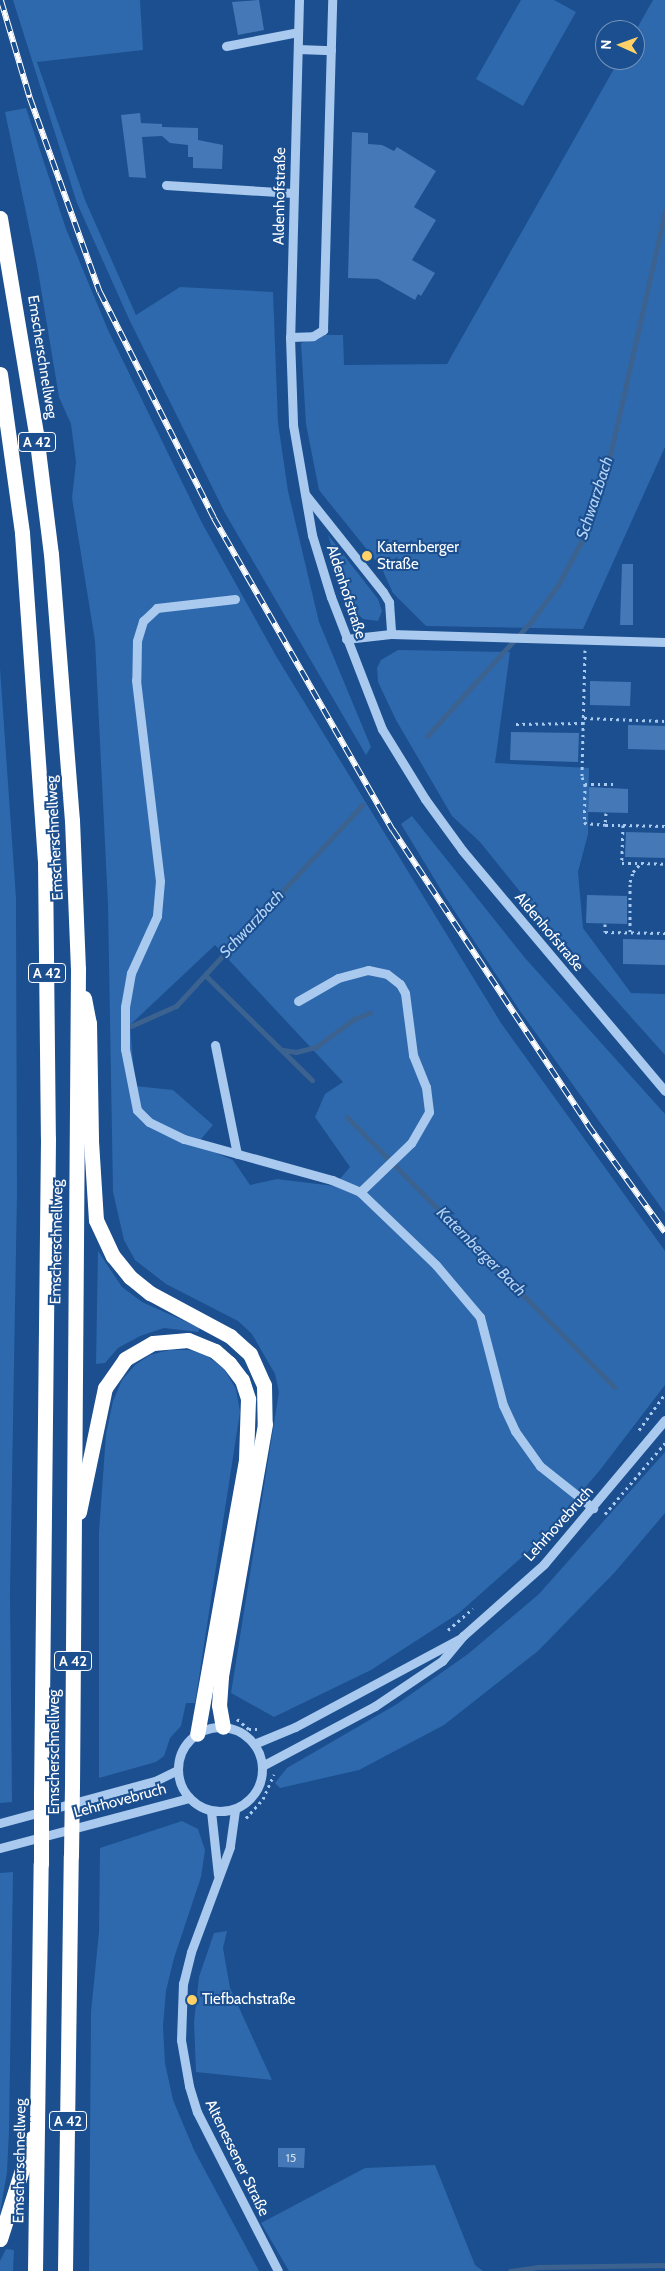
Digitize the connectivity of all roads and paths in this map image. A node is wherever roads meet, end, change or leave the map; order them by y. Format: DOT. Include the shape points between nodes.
graph roads {
  1 [pos="299,0"];
  2 [pos="332,0"];
  3 [pos="298,32"];
  4 [pos="226,46"];
  5 [pos="298,49"];
  6 [pos="331,50"];
  7 [pos="166,184"];
  8 [pos="294,193"];
  9 [pos="0,218"];
  10 [pos="290,337"];
  11 [pos="0,374"];
  12 [pos="304,492"];
  13 [pos="235,599"];
  14 [pos="391,634"];
  15 [pos="346,639"];
  16 [pos="586,640"];
  17 [pos="665,642"];
  18 [pos="584,721"];
  19 [pos="665,721"];
  20 [pos="516,724"];
  21 [pos="585,784"];
  22 [pos="616,784"];
  23 [pos="606,813"];
  24 [pos="606,825"];
  25 [pos="623,825"];
  26 [pos="665,826"];
  27 [pos="641,864"];
  28 [pos="665,864"];
  29 [pos="605,924"];
  30 [pos="630,932"];
  31 [pos="665,933"];
  32 [pos="78,969"];
  33 [pos="298,1001"];
  34 [pos="216,1045"];
  35 [pos="665,1091"];
  36 [pos="236,1154"];
  37 [pos="360,1192"];
  38 [pos="665,1394"];
  39 [pos="665,1420"];
  40 [pos="635,1435"];
  41 [pos="593,1508"];
  42 [pos="73,1537"];
  43 [pos="475,1606"];
  44 [pos="439,1635"];
  45 [pos="463,1636"];
  46 [pos="220,1711"];
  47 [pos="223,1727"];
  48 [pos="268,1729"];
  49 [pos="196,1734"];
  50 [pos="254,1744"];
  51 [pos="262,1766"];
  52 [pos="178,1770"];
  53 [pos="189,1798"];
  54 [pos="235,1810"];
  55 [pos="211,1811"];
  56 [pos="0,1824"];
  57 [pos="0,1848"];
  58 [pos="218,1880"];
  59 [pos="38,2118"];
  60 [pos="0,2239"];
  61 [pos="35,2271"];
  62 [pos="65,2271"];
  63 [pos="278,2271"];
  1 -- 3 [label="street, Aldenhofstraße"];
  2 -- 6 [label="street"];
  3 -- 4 [label="street"];
  3 -- 5 [label="street, Aldenhofstraße"];
  5 -- 6 [label="street"];
  5 -- 8 [label="street, Aldenhofstraße"];
  6 -- 10 [label="street" via="323,330 313,336"];
  7 -- 8 [label="street"];
  8 -- 10 [label="street, Aldenhofstraße"];
  9 -- 32 [label="highway, Emscherschnellweg / A 42" via="36,434 51,554 72,820"];
  10 -- 12 [label="street, Aldenhofstraße" via="293,425"];
  11 -- 59 [label="highway, Emscherschnellweg / A 42, bridge" via="24,553 45,860 48,1148"];
  12 -- 14 [label="street" via="383,592 389,602"];
  12 -- 15 [label="street, Aldenhofstraße" via="312,535"];
  13 -- 36 [label="street" via="157,608 149,612 139,629 136,680 157,846 160,900 157,916 131,973 124,1034 132,1097 140,1114 184,1139"];
  14 -- 15 [label="street"];
  14 -- 16 [label="street"];
  15 -- 35 [label="street, Aldenhofstraße" via="382,730 425,799 462,850"];
  16 -- 17 [label="street"];
  16 -- 18 [label="path"];
  18 -- 19 [label="path"];
  18 -- 20 [label="path"];
  18 -- 21 [label="path" via="582,777"];
  21 -- 22 [label="path"];
  21 -- 24 [label="path" via="584,823"];
  23 -- 24 [label="path"];
  24 -- 25 [label="path"];
  25 -- 26 [label="path"];
  25 -- 27 [label="path" via="622,863"];
  27 -- 28 [label="path"];
  27 -- 30 [label="path" via="631,877"];
  29 -- 30 [label="path" via="605,932"];
  30 -- 31 [label="path"];
  32 -- 42 [label="highway, Emscherschnellweg / A 42"];
  32 -- 46 [label="highway" via="89,1023 96,1220 114,1256 130,1277 150,1293 230,1336 250,1354 264,1385 265,1424 221,1677"];
  33 -- 37 [label="street" via="338,978 368,970 387,974 400,984 408,1009 413,1055 429,1104 426,1120 411,1143"];
  34 -- 36 [label="street"];
  36 -- 37 [label="street" via="332,1180"];
  37 -- 41 [label="street" via="436,1265 480,1317 503,1405 514,1431 540,1466"];
  38 -- 40 [label="path"];
  39 -- 41 [label="street, Lehrhovebruch"];
  41 -- 45 [label="street, Lehrhovebruch" via="544,1564"];
  42 -- 49 [label="highway" via="104,1388 118,1365 136,1350 171,1340 202,1344 229,1362 242,1380 248,1399 246,1460"];
  42 -- 62 [label="highway, Emscherschnellweg / A 42, bridge"];
  43 -- 44 [label="path"];
  45 -- 50 [label="street, Lehrhovebruch" via="320,1714"];
  45 -- 51 [label="street, Lehrhovebruch" via="442,1661 375,1706"];
  46 -- 47 [label="highway"];
  46 -- 48 [label="path" via="230,1709 235,1718 250,1729"];
  47 -- 49 [label="street"];
  47 -- 50 [label="street" via="246,1735"];
  49 -- 52 [label="street" via="182,1752"];
  50 -- 51 [label="street"];
  51 -- 54 [label="street" via="256,1792"];
  52 -- 53 [label="street" via="181,1786"];
  52 -- 56 [label="street, Lehrhovebruch" via="155,1781"];
  53 -- 55 [label="street"];
  53 -- 57 [label="street, Lehrhovebruch"];
  54 -- 55 [label="street"];
  54 -- 58 [label="street, Altenessener Straße" via="230,1847"];
  55 -- 58 [label="street, Altenessener Straße"];
  58 -- 63 [label="street, Altenessener Straße" via="190,1952 183,1983 180,2012 184,2064 208,2136"];
  59 -- 60 [label="highway"];
  59 -- 61 [label="highway, Emscherschnellweg / A 42"];
}
